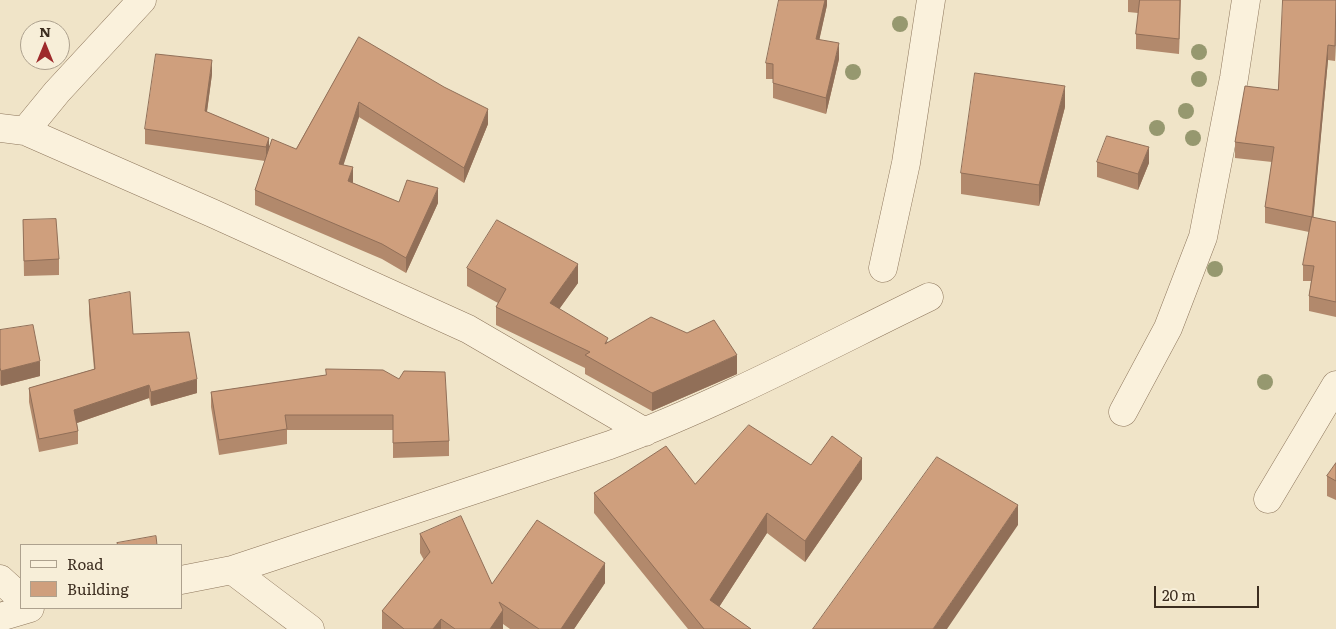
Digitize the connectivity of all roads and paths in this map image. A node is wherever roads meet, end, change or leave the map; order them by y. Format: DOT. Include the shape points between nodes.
graph roads {
  1 [pos="142,0"];
  2 [pos="932,0"];
  3 [pos="1246,0"];
  4 [pos="12,129"];
  5 [pos="883,268"];
  6 [pos="929,297"];
  7 [pos="1336,385"];
  8 [pos="1123,412"];
  9 [pos="644,432"];
  10 [pos="1268,499"];
  11 [pos="232,570"];
  12 [pos="0,579"];
  13 [pos="182,580"];
  14 [pos="20,597"];
  15 [pos="27,609"];
  16 [pos="0,617"];
  17 [pos="310,629"];
  1 -- 4 [label="street" via="57,92"];
  2 -- 5 [label="street" via="906,163"];
  3 -- 8 [label="street" via="1203,237 1168,328"];
  4 -- 9 [label="street" via="212,213 468,330"];
  6 -- 9 [label="street"];
  7 -- 10 [label="street"];
  9 -- 11 [label="street"];
  11 -- 13 [label="street"];
  11 -- 17 [label="street"];
  12 -- 14 [label="street"];
  15 -- 16 [label="street"];
}
